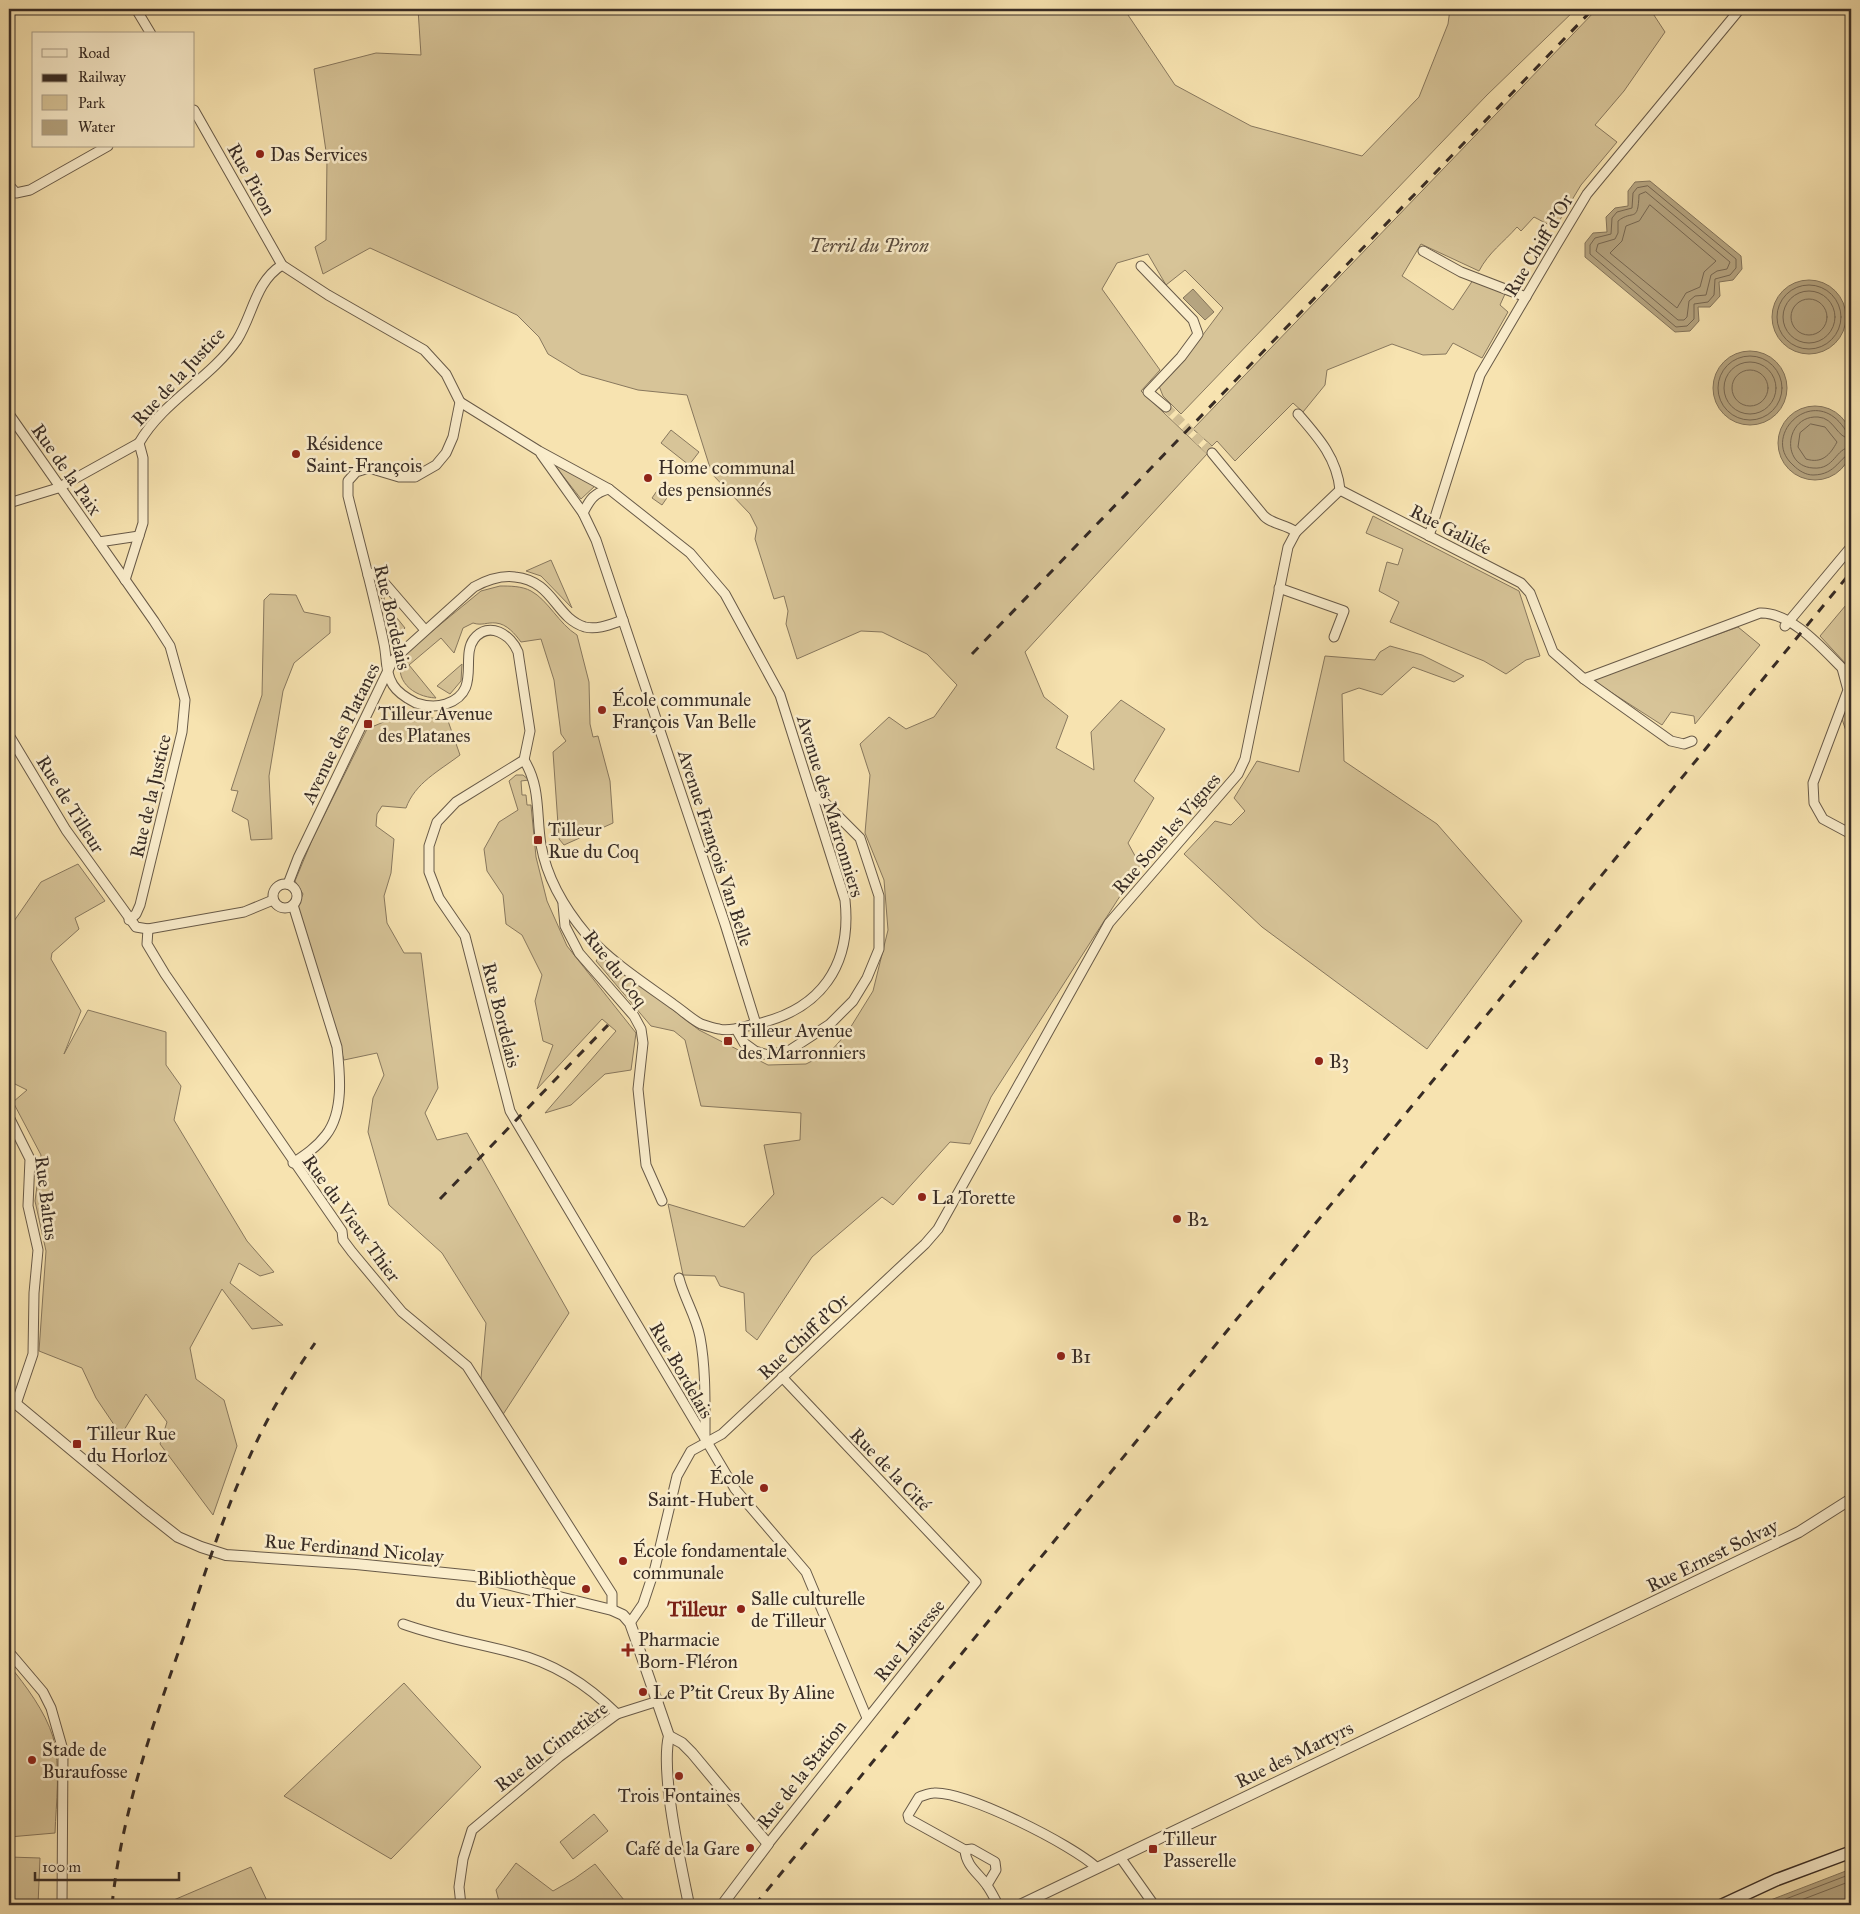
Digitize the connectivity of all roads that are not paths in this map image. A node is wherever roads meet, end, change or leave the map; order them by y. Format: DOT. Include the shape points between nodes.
graph roads {
  1 [pos="136,9"];
  2 [pos="1740,9"];
  3 [pos="150,32"];
  4 [pos="195,112"];
  5 [pos="104,148"];
  6 [pos="9,185"];
  7 [pos="1423,251"];
  8 [pos="282,265"];
  9 [pos="1141,266"];
  10 [pos="1526,297"];
  11 [pos="460,402"];
  12 [pos="1166,407"];
  13 [pos="9,414"];
  14 [pos="1298,414"];
  15 [pos="139,443"];
  16 [pos="539,451"];
  17 [pos="1212,453"];
  18 [pos="58,488"];
  19 [pos="609,489"];
  20 [pos="1340,490"];
  21 [pos="9,503"];
  22 [pos="583,512"];
  23 [pos="1296,532"];
  24 [pos="139,536"];
  25 [pos="1429,536"];
  26 [pos="98,542"];
  27 [pos="1851,547"];
  28 [pos="368,575"];
  29 [pos="126,580"];
  30 [pos="1280,588"];
  31 [pos="623,620"];
  32 [pos="154,621"];
  33 [pos="1787,623"];
  34 [pos="425,630"];
  35 [pos="1334,637"];
  36 [pos="387,671"];
  37 [pos="1584,679"];
  38 [pos="9,735"];
  39 [pos="1692,742"];
  40 [pos="524,760"];
  41 [pos="812,795"];
  42 [pos="1851,834"];
  43 [pos="288,884"];
  44 [pos="273,900"];
  45 [pos="562,902"];
  46 [pos="293,905"];
  47 [pos="129,920"];
  48 [pos="148,929"];
  49 [pos="756,1024"];
  50 [pos="736,1029"];
  51 [pos="1023,1078"];
  52 [pos="9,1116"];
  53 [pos="293,1163"];
  54 [pos="662,1201"];
  55 [pos="679,1278"];
  56 [pos="782,1377"];
  57 [pos="12,1401"];
  58 [pos="705,1441"];
  59 [pos="1851,1499"];
  60 [pos="788,1549"];
  61 [pos="976,1582"];
  62 [pos="612,1610"];
  63 [pos="630,1623"];
  64 [pos="403,1624"];
  65 [pos="1584,1635"];
  66 [pos="9,1652"];
  67 [pos="658,1701"];
  68 [pos="618,1714"];
  69 [pos="867,1718"];
  70 [pos="669,1736"];
  71 [pos="768,1844"];
  72 [pos="965,1850"];
  73 [pos="1851,1852"];
  74 [pos="1120,1857"];
  75 [pos="1097,1868"];
  76 [pos="988,1885"];
  77 [pos="62,1905"];
  78 [pos="462,1905"];
  79 [pos="689,1905"];
  80 [pos="722,1905"];
  81 [pos="998,1905"];
  82 [pos="1020,1905"];
  83 [pos="1154,1905"];
  84 [pos="1722,1905"];
  1 -- 3 [label="street"];
  2 -- 10 [label="street, Rue Chiff d'Or" via="1587,194"];
  4 -- 8 [label="street, Rue Piron"];
  5 -- 6 [label="street" via="30,190 16,193"];
  7 -- 10 [label="street" via="1461,272"];
  8 -- 11 [label="street" via="424,350 446,374"];
  8 -- 15 [label="street, Rue de la Justice" via="266,278 237,340 146,431"];
  9 -- 12 [label="street" via="1193,320 1198,334 1148,392"];
  10 -- 25 [label="street, Rue Chiff d'Or" via="1480,375"];
  11 -- 16 [label="street, Avenue des Marronniers"];
  11 -- 28 [label="street, Rue Bordelais" via="453,437 446,453 430,468 415,476 399,477 369,468 356,472 348,481 348,496"];
  13 -- 18 [label="street, Rue de la Paix"];
  14 -- 20 [label="street" via="1332,457"];
  15 -- 18 [label="street"];
  15 -- 24 [label="street, Rue de la Justice" via="143,458 143,523"];
  16 -- 19 [label="street, Avenue des Marronniers"];
  16 -- 22 [label="street, Avenue François Van Belle"];
  17 -- 23 [label="street" via="1269,521 1288,526"];
  18 -- 21 [label="street"];
  18 -- 26 [label="street, Rue de la Paix"];
  19 -- 22 [label="street" via="596,493"];
  19 -- 41 [label="street, Avenue des Marronniers" via="690,553 725,594 780,695"];
  20 -- 23 [label="street, Rue Sous les Vignes"];
  20 -- 25 [label="street, Rue Galilée"];
  22 -- 31 [label="street, Avenue François Van Belle"];
  23 -- 30 [label="street, Rue Sous les Vignes" via="1288,547"];
  24 -- 26 [label="street, Rue de la Paix"];
  24 -- 29 [label="street, Rue de la Justice"];
  25 -- 37 [label="street, Rue Galilée" via="1521,583 1530,593 1553,652"];
  26 -- 29 [label="street, Rue de la Paix"];
  27 -- 33 [label="street"];
  28 -- 34 [label="street" via="373,573 381,579"];
  28 -- 36 [label="street, Rue Bordelais" via="385,646"];
  29 -- 32 [label="street, Rue de la Paix"];
  30 -- 35 [label="street" via="1344,611"];
  30 -- 51 [label="street, Rue Sous les Vignes" via="1244,759 1238,774 1110,924"];
  31 -- 34 [label="street, Avenue des Platanes" via="600,628 586,627 573,621 539,584 529,578 507,576 486,580 474,587"];
  31 -- 49 [label="street, Avenue François Van Belle"];
  32 -- 47 [label="street, Rue de la Justice" via="170,646 185,700 182,732 140,905"];
  33 -- 37 [label="street" via="1778,614 1760,613"];
  33 -- 42 [label="street" via="1842,668 1846,679 1848,690 1814,783 1814,803 1824,819"];
  34 -- 36 [label="street, Avenue des Platanes" via="393,660"];
  36 -- 40 [label="street, Rue Bordelais" via="393,686 405,698 419,704 439,706 454,701 466,686 474,639 493,630 504,633 513,640 518,652 526,701 530,731"];
  36 -- 43 [label="street, Avenue des Platanes"];
  37 -- 39 [label="street, Rue Galilée" via="1671,741"];
  38 -- 47 [label="street, Rue de Tilleur" via="66,830"];
  40 -- 45 [label="street, Avenue des Marronniers" via="536,787 545,863"];
  40 -- 58 [label="street, Rue Bordelais" via="456,802 437,822 429,846 429,872 439,898 465,936 510,1111"];
  41 -- 49 [label="street, Avenue des Marronniers" via="844,900 844,944 833,976 812,999 794,1012"];
  41 -- 50 [label="street" via="819,796 860,838 879,896 879,949 868,978 853,1001 830,1024 790,1050 768,1055 755,1051 744,1043"];
  43 -- 44 [label="street" via="276,888"];
  43 -- 46 [label="street" via="297,894"];
  44 -- 46 [label="street" via="282,908"];
  44 -- 48 [label="street" via="244,912"];
  45 -- 50 [label="street, Avenue des Marronniers" via="589,936 656,991 700,1023 721,1030"];
  45 -- 54 [label="street, Rue du Coq" via="565,926 579,953 634,1016 641,1029 638,1089 646,1165"];
  46 -- 53 [label="street" via="340,1070 332,1126 317,1146"];
  47 -- 48 [label="street, Rue de Tilleur" via="136,927"];
  48 -- 53 [label="street, Rue du Vieux Thier" via="148,944 165,974"];
  49 -- 50 [label="street, Avenue des Marronniers"];
  51 -- 56 [label="street, Rue Chiff d'Or" via="938,1229"];
  52 -- 57 [label="street, Rue Baltus" via="30,1159 28,1206 38,1250 33,1354"];
  53 -- 62 [label="street, Rue du Vieux Thier" via="342,1231 343,1240 402,1312 467,1366 612,1594"];
  55 -- 58 [label="street" via="700,1337"];
  56 -- 58 [label="street, Rue Chiff d'Or" via="722,1434"];
  56 -- 61 [label="street, Rue de la Cité"];
  57 -- 62 [label="street, Rue Ferdinand Nicolay" via="178,1537 201,1547 226,1555 474,1576"];
  58 -- 60 [label="street, Rue Bordelais" via="735,1489"];
  58 -- 63 [label="street, Rue Chiff d'Or" via="691,1451 677,1476 655,1568 643,1604"];
  59 -- 65 [label="street, Rue Ernest Solvay" via="1799,1532"];
  60 -- 69 [label="street, Rue de la Station" via="806,1572"];
  61 -- 69 [label="street, Rue Lairesse"];
  62 -- 63 [label="street, Rue Ferdinand Nicolay"];
  63 -- 67 [label="street"];
  64 -- 68 [label="street" via="433,1635 515,1653 548,1665 576,1679"];
  65 -- 74 [label="street, Rue des Martyrs"];
  66 -- 77 [label="street" via="51,1708 63,1750"];
  67 -- 68 [label="street, Rue du Cimetière"];
  67 -- 70 [label="street"];
  68 -- 78 [label="street, Rue du Cimetière" via="558,1757 472,1830 459,1887"];
  69 -- 71 [label="street, Rue de la Station"];
  70 -- 71 [label="street" via="692,1753"];
  70 -- 79 [label="street" via="667,1752 671,1799"];
  71 -- 80 [label="street, Rue de la Station"];
  72 -- 75 [label="street" via="909,1819 908,1815 919,1797 934,1793 967,1799 1020,1821 1086,1858"];
  72 -- 76 [label="street" via="965,1857"];
  72 -- 76 [label="street" via="972,1849 995,1862 996,1870"];
  73 -- 84 [label="main road"];
  74 -- 75 [label="street, Rue des Martyrs"];
  74 -- 83 [label="street"];
  75 -- 82 [label="street, Rue des Martyrs"];
  76 -- 81 [label="street"];
}
